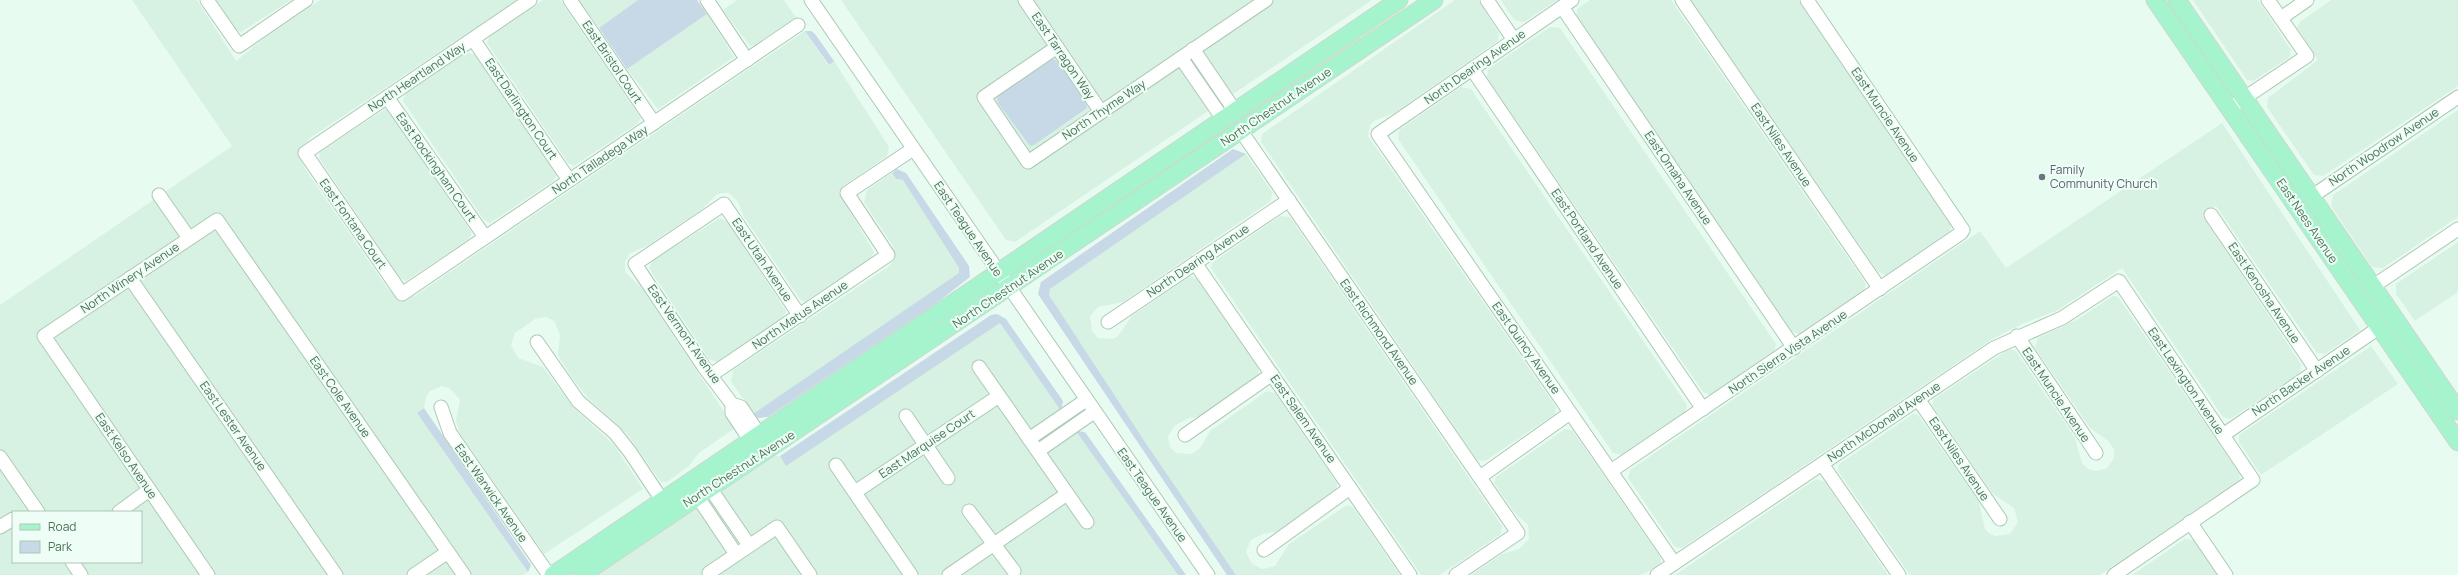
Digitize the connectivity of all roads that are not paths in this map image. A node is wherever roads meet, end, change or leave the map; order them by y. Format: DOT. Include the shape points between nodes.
graph roads {
  1 [pos="207,0"];
  2 [pos="306,0"];
  3 [pos="530,0"];
  4 [pos="570,0"];
  5 [pos="812,0"];
  6 [pos="1025,0"];
  7 [pos="1266,0"];
  8 [pos="1398,0"];
  9 [pos="1434,0"];
  10 [pos="1488,0"];
  11 [pos="1682,0"];
  12 [pos="1807,0"];
  13 [pos="2155,0"];
  14 [pos="2177,0"];
  15 [pos="2268,0"];
  16 [pos="2307,0"];
  17 [pos="709,1"];
  18 [pos="1567,4"];
  19 [pos="2281,18"];
  20 [pos="798,25"];
  21 [pos="1346,36"];
  22 [pos="473,39"];
  23 [pos="1514,40"];
  24 [pos="1057,47"];
  25 [pos="1193,50"];
  26 [pos="1181,58"];
  27 [pos="747,60"];
  28 [pos="1472,69"];
  29 [pos="1218,85"];
  30 [pos="1206,94"];
  31 [pos="387,97"];
  32 [pos="2458,97"];
  33 [pos="2244,98"];
  34 [pos="2229,108"];
  35 [pos="1101,112"];
  36 [pos="1229,115"];
  37 [pos="654,123"];
  38 [pos="1241,131"];
  39 [pos="1378,134"];
  40 [pos="914,148"];
  41 [pos="305,153"];
  42 [pos="569,180"];
  43 [pos="159,195"];
  44 [pos="2311,197"];
  45 [pos="1289,200"];
  46 [pos="724,204"];
  47 [pos="2211,215"];
  48 [pos="217,220"];
  49 [pos="2458,229"];
  50 [pos="1963,230"];
  51 [pos="485,237"];
  52 [pos="189,238"];
  53 [pos="1195,263"];
  54 [pos="998,272"];
  55 [pos="130,278"];
  56 [pos="2119,282"];
  57 [pos="2372,287"];
  58 [pos="1009,288"];
  59 [pos="1880,289"];
  60 [pos="402,294"];
  61 [pos="800,316"];
  62 [pos="1108,322"];
  63 [pos="2380,328"];
  64 [pos="44,336"];
  65 [pos="2016,336"];
  66 [pos="537,342"];
  67 [pos="1794,348"];
  68 [pos="2418,352"];
  69 [pos="979,368"];
  70 [pos="2317,371"];
  71 [pos="1272,374"];
  72 [pos="711,375"];
  73 [pos="999,396"];
  74 [pos="1918,399"];
  75 [pos="1086,400"];
  76 [pos="441,407"];
  77 [pos="1702,409"];
  78 [pos="2458,411"];
  79 [pos="1094,412"];
  80 [pos="1570,413"];
  81 [pos="906,416"];
  82 [pos="1052,423"];
  83 [pos="1061,435"];
  84 [pos="1186,435"];
  85 [pos="2223,435"];
  86 [pos="754,437"];
  87 [pos="1029,439"];
  88 [pos="2458,442"];
  89 [pos="926,444"];
  90 [pos="1038,451"];
  91 [pos="2096,453"];
  92 [pos="0,457"];
  93 [pos="1822,464"];
  94 [pos="836,465"];
  95 [pos="1611,471"];
  96 [pos="1480,477"];
  97 [pos="948,478"];
  98 [pos="1350,488"];
  99 [pos="149,490"];
  100 [pos="703,492"];
  101 [pos="855,492"];
  102 [pos="1068,494"];
  103 [pos="662,500"];
  104 [pos="31,510"];
  105 [pos="120,511"];
  106 [pos="969,511"];
  107 [pos="2000,519"];
  108 [pos="12,520"];
  109 [pos="1087,522"];
  110 [pos="2190,522"];
  111 [pos="734,523"];
  112 [pos="0,528"];
  113 [pos="721,532"];
  114 [pos="994,544"];
  115 [pos="749,545"];
  116 [pos="1264,550"];
  117 [pos="448,552"];
  118 [pos="736,554"];
  119 [pos="73,563"];
  120 [pos="1674,563"];
  121 [pos="1014,571"];
  122 [pos="81,575"];
  123 [pos="208,575"];
  124 [pos="336,575"];
  125 [pos="414,575"];
  126 [pos="464,575"];
  127 [pos="549,575"];
  128 [pos="553,575"];
  129 [pos="580,575"];
  130 [pos="711,575"];
  131 [pos="810,575"];
  132 [pos="911,575"];
  133 [pos="948,575"];
  134 [pos="1208,575"];
  135 [pos="1410,575"];
  136 [pos="1456,575"];
  137 [pos="1657,575"];
  138 [pos="1899,575"];
  139 [pos="2114,575"];
  140 [pos="2226,575"];
  1 -- 2 [label="street" via="239,46"];
  3 -- 22 [label="street, North Heartland Way"];
  4 -- 37 [label="street, East Bristol Court"];
  5 -- 40 [label="street, East Teague Avenue"];
  6 -- 24 [label="street, East Tarragon Way"];
  7 -- 25 [label="street, North Thyme Way"];
  8 -- 21 [label="main road, North Chestnut Avenue"];
  9 -- 38 [label="main road, North Chestnut Avenue"];
  10 -- 23 [label="street"];
  11 -- 59 [label="street, East Niles Avenue"];
  12 -- 50 [label="street, East Muncie Avenue"];
  13 -- 34 [label="main road, East Nees Avenue"];
  14 -- 33 [label="main road, East Nees Avenue"];
  15 -- 19 [label="street"];
  16 -- 19 [label="street"];
  17 -- 27 [label="street"];
  18 -- 23 [label="street, North Dearing Avenue"];
  18 -- 67 [label="street, East Omaha Avenue"];
  19 -- 33 [label="street" via="2307,56"];
  20 -- 27 [label="street, North Talladega Way"];
  21 -- 36 [label="main road, North Chestnut Avenue"];
  21 -- 38 [label="main road" via="1302,78 1241,119"];
  22 -- 31 [label="street, North Heartland Way"];
  22 -- 42 [label="street, East Darlington Court"];
  23 -- 28 [label="street, North Dearing Avenue"];
  24 -- 35 [label="street, East Tarragon Way"];
  24 -- 35 [label="street, North Thyme Way" via="984,97 1028,162"];
  25 -- 26 [label="street, North Thyme Way"];
  25 -- 29 [label="street"];
  26 -- 30 [label="street"];
  26 -- 35 [label="street, North Thyme Way"];
  27 -- 37 [label="street, North Talladega Way"];
  28 -- 39 [label="street, North Dearing Avenue"];
  28 -- 77 [label="street, East Portland Avenue"];
  29 -- 30 [label="street"];
  29 -- 36 [label="street"];
  30 -- 36 [label="street"];
  31 -- 41 [label="street, North Heartland Way"];
  31 -- 51 [label="street, East Rockingham Court"];
  32 -- 44 [label="street, North Woodrow Avenue"];
  33 -- 34 [label="street"];
  33 -- 44 [label="main road, East Nees Avenue"];
  34 -- 63 [label="main road, East Nees Avenue"];
  36 -- 54 [label="main road, North Chestnut Avenue"];
  37 -- 42 [label="street, North Talladega Way"];
  38 -- 45 [label="street, East Richmond Avenue"];
  38 -- 58 [label="main road, North Chestnut Avenue"];
  39 -- 80 [label="street, East Quincy Avenue"];
  40 -- 54 [label="street, East Teague Avenue"];
  40 -- 61 [label="street, North Matus Avenue" via="847,193 888,255"];
  41 -- 60 [label="street, East Fontana Court"];
  42 -- 51 [label="street, North Talladega Way"];
  43 -- 52 [label="street"];
  44 -- 57 [label="main road, East Nees Avenue"];
  45 -- 53 [label="street, North Dearing Avenue"];
  45 -- 96 [label="street, East Richmond Avenue"];
  46 -- 61 [label="street, East Utah Avenue"];
  46 -- 72 [label="street, East Vermont Avenue" via="635,264"];
  47 -- 70 [label="street, East Kenosha Avenue"];
  48 -- 52 [label="street, North Winery Avenue"];
  48 -- 117 [label="street, East Cole Avenue"];
  49 -- 57 [label="street"];
  50 -- 59 [label="street, North Sierra Vista Avenue"];
  51 -- 60 [label="street, North Talladega Way"];
  52 -- 55 [label="street, North Winery Avenue"];
  53 -- 62 [label="street, North Dearing Avenue"];
  53 -- 71 [label="street, East Salem Avenue"];
  54 -- 58 [label="street, East Teague Avenue"];
  54 -- 86 [label="main road, North Chestnut Avenue"];
  55 -- 64 [label="street, North Winery Avenue"];
  55 -- 124 [label="street, East Lester Avenue"];
  56 -- 65 [label="street, North McDonald Avenue" via="2062,318"];
  56 -- 85 [label="street, East Lexington Avenue"];
  57 -- 68 [label="main road, East Nees Avenue"];
  58 -- 75 [label="street, East Teague Avenue"];
  58 -- 100 [label="main road, North Chestnut Avenue"];
  59 -- 67 [label="street, North Sierra Vista Avenue"];
  61 -- 72 [label="street, North Matus Avenue"];
  63 -- 68 [label="main road" via="2390,329 2406,350"];
  63 -- 70 [label="street, North Backer Avenue"];
  63 -- 88 [label="main road, East Nees Avenue"];
  64 -- 99 [label="street, East Kelso Avenue"];
  65 -- 74 [label="street, North McDonald Avenue"];
  65 -- 91 [label="street, East Muncie Avenue"];
  66 -- 103 [label="street" via="578,401 615,433"];
  67 -- 77 [label="street, North Sierra Vista Avenue"];
  68 -- 78 [label="main road, East Nees Avenue"];
  69 -- 73 [label="street"];
  70 -- 85 [label="street, North Backer Avenue"];
  71 -- 84 [label="street"];
  71 -- 98 [label="street, East Salem Avenue"];
  72 -- 86 [label="street, East Vermont Avenue" via="732,404 741,407"];
  73 -- 87 [label="street"];
  73 -- 89 [label="street, East Marquise Court"];
  74 -- 93 [label="street, North McDonald Avenue"];
  74 -- 107 [label="street, East Niles Avenue"];
  75 -- 79 [label="street, East Teague Avenue"];
  75 -- 82 [label="street"];
  76 -- 127 [label="street, East Warwick Avenue" via="450,433"];
  77 -- 95 [label="street, North Sierra Vista Avenue"];
  79 -- 83 [label="street"];
  79 -- 134 [label="street, East Teague Avenue"];
  80 -- 95 [label="street, East Quincy Avenue"];
  80 -- 96 [label="street"];
  81 -- 89 [label="street"];
  82 -- 83 [label="street"];
  82 -- 87 [label="street"];
  83 -- 90 [label="street"];
  85 -- 110 [label="street, East Lexington Avenue" via="2253,480"];
  86 -- 100 [label="main road" via="761,438 756,448 712,479"];
  86 -- 103 [label="main road, North Chestnut Avenue"];
  87 -- 90 [label="street"];
  89 -- 97 [label="street"];
  89 -- 101 [label="street, East Marquise Court"];
  90 -- 102 [label="street"];
  92 -- 104 [label="street"];
  93 -- 120 [label="street, North McDonald Avenue"];
  93 -- 138 [label="street"];
  94 -- 101 [label="street"];
  95 -- 120 [label="street, East Quincy Avenue"];
  96 -- 136 [label="street, East Richmond Avenue" via="1518,533"];
  98 -- 116 [label="street"];
  98 -- 135 [label="street, East Salem Avenue"];
  99 -- 105 [label="street"];
  99 -- 123 [label="street, East Kelso Avenue"];
  100 -- 111 [label="street"];
  100 -- 113 [label="street"];
  100 -- 129 [label="main road, North Chestnut Avenue"];
  101 -- 132 [label="street"];
  102 -- 109 [label="street"];
  102 -- 114 [label="street"];
  103 -- 128 [label="main road, North Chestnut Avenue"];
  106 -- 114 [label="street"];
  108 -- 112 [label="street"];
  110 -- 139 [label="street"];
  110 -- 140 [label="street"];
  111 -- 113 [label="street"];
  111 -- 115 [label="street"];
  113 -- 118 [label="street"];
  114 -- 121 [label="street"];
  114 -- 133 [label="street"];
  115 -- 118 [label="street"];
  115 -- 131 [label="street" via="777,526"];
  117 -- 125 [label="street"];
  117 -- 126 [label="street, East Cole Avenue"];
  118 -- 130 [label="street" via="709,573"];
  119 -- 122 [label="street"];
  120 -- 137 [label="street, North McDonald Avenue"];
}
